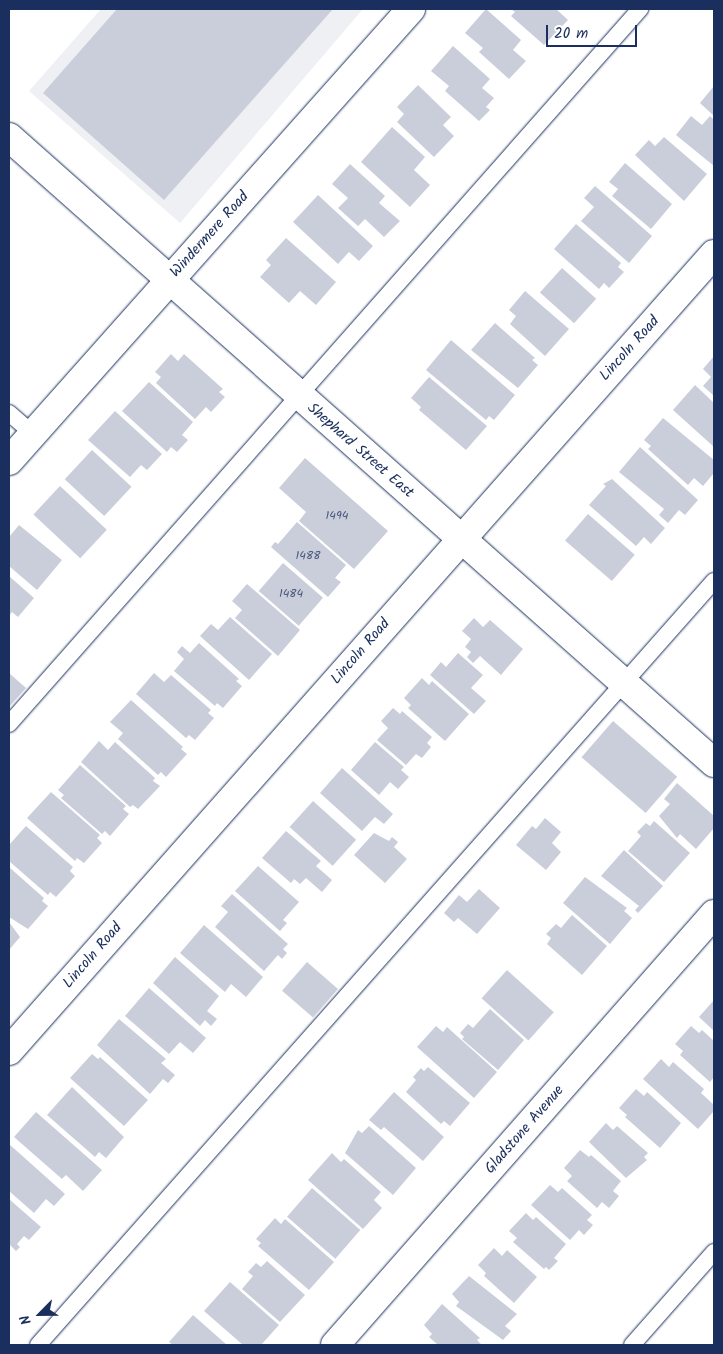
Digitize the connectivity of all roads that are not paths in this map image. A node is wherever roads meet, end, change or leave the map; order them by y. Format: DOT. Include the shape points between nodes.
graph roads {
  1 [pos="411,9"];
  2 [pos="640,9"];
  3 [pos="9,137"];
  4 [pos="714,254"];
  5 [pos="171,280"];
  6 [pos="298,396"];
  7 [pos="9,413"];
  8 [pos="33,434"];
  9 [pos="9,461"];
  10 [pos="461,540"];
  11 [pos="714,581"];
  12 [pos="623,683"];
  13 [pos="9,724"];
  14 [pos="714,763"];
  15 [pos="714,914"];
  16 [pos="9,1051"];
  17 [pos="714,1252"];
  18 [pos="38,1345"];
  19 [pos="336,1345"];
  20 [pos="632,1345"];
  1 -- 5 [label="street, Windermere Road"];
  2 -- 6 [label="lane"];
  3 -- 5 [label="street, Shephard Street East"];
  4 -- 10 [label="street, Lincoln Road"];
  5 -- 6 [label="street, Shephard Street East"];
  5 -- 8 [label="street, Windermere Road"];
  6 -- 10 [label="street, Shephard Street East"];
  6 -- 13 [label="lane"];
  7 -- 8 [label="lane"];
  8 -- 9 [label="street, Windermere Road"];
  10 -- 12 [label="street, Shephard Street East"];
  10 -- 16 [label="street, Lincoln Road"];
  11 -- 12 [label="lane"];
  12 -- 14 [label="street, Shephard Street East"];
  12 -- 18 [label="lane"];
  15 -- 19 [label="street, Gladstone Avenue"];
  17 -- 20 [label="lane"];
}
